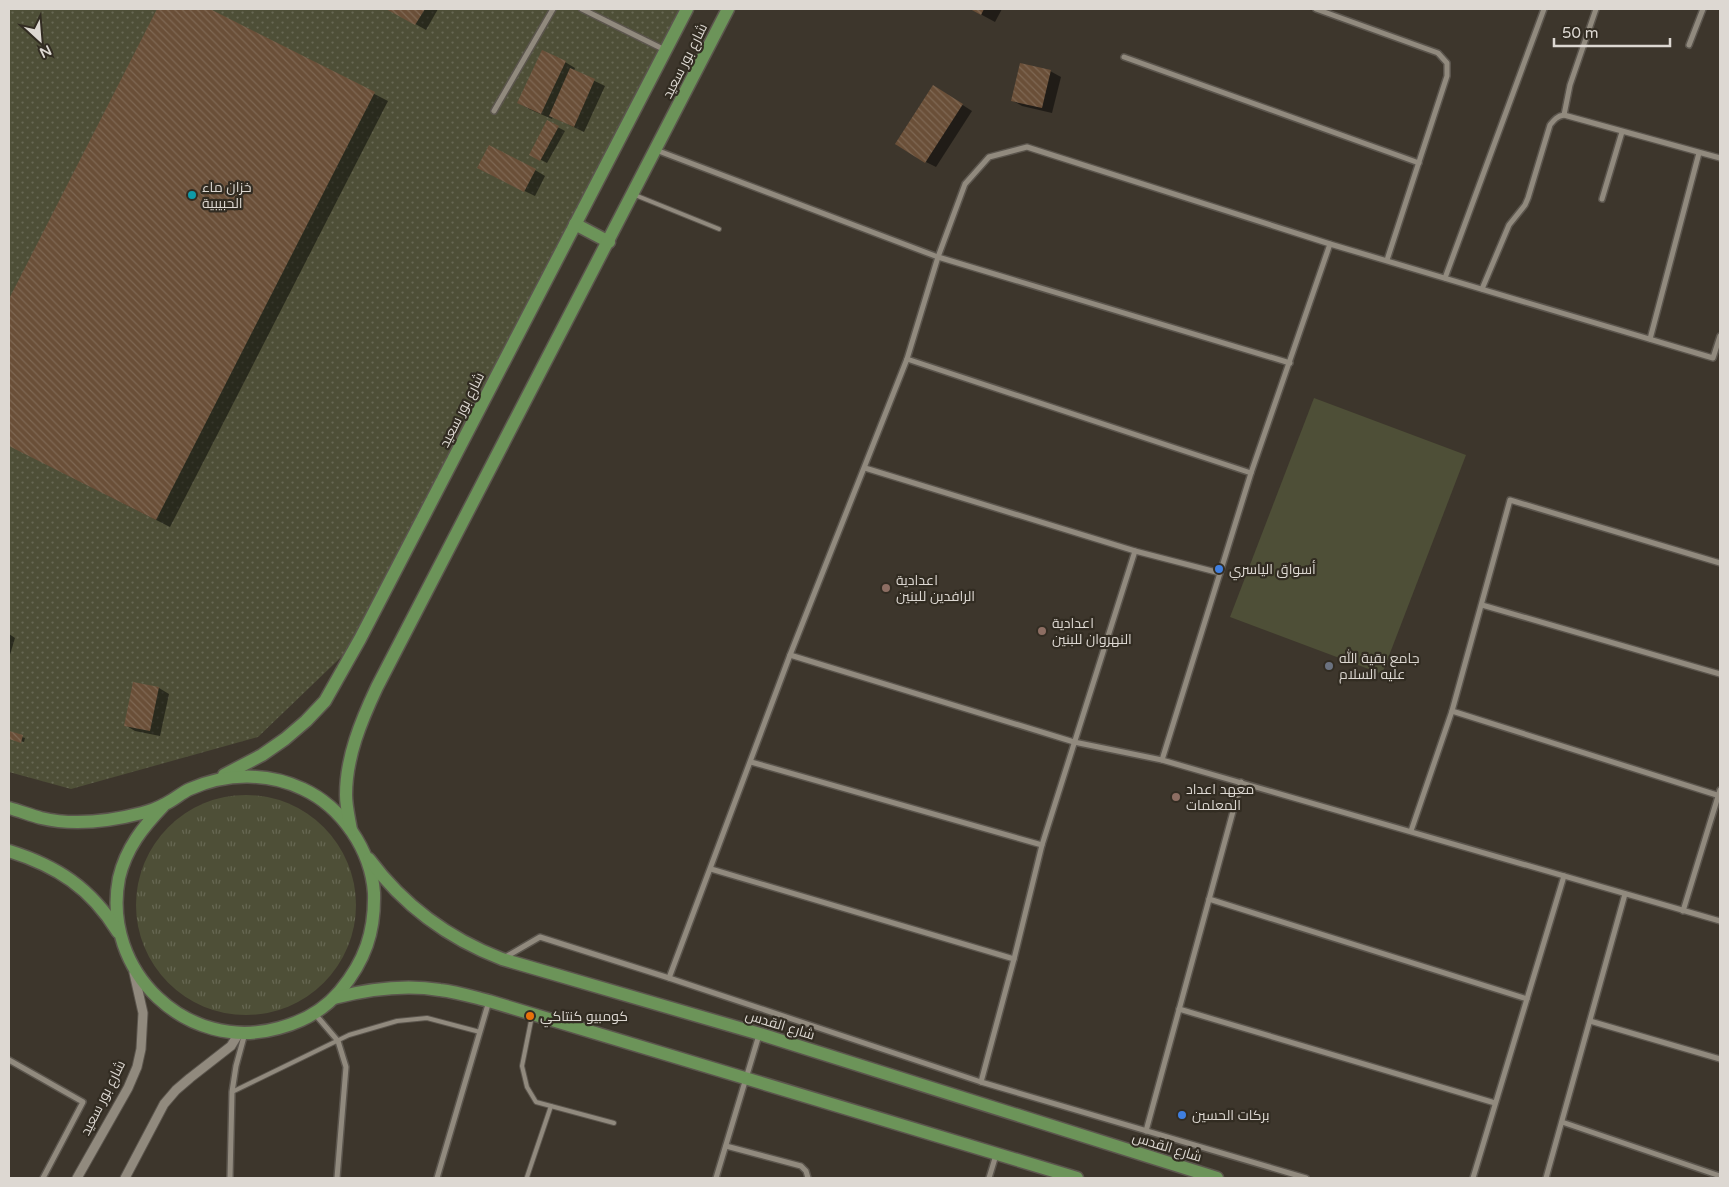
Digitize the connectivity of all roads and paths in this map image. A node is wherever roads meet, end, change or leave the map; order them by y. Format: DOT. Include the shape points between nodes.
graph roads {
  1 [pos="553,9"];
  2 [pos="582,9"];
  3 [pos="687,9"];
  4 [pos="728,9"];
  5 [pos="1316,9"];
  6 [pos="1544,9"];
  7 [pos="1596,9"];
  8 [pos="1703,9"];
  9 [pos="1689,44"];
  10 [pos="665,50"];
  11 [pos="1124,57"];
  12 [pos="494,111"];
  13 [pos="1564,116"];
  14 [pos="1622,132"];
  15 [pos="656,149"];
  16 [pos="1700,153"];
  17 [pos="1720,158"];
  18 [pos="1419,163"];
  19 [pos="633,194"];
  20 [pos="1602,199"];
  21 [pos="575,224"];
  22 [pos="719,229"];
  23 [pos="608,242"];
  24 [pos="1330,244"];
  25 [pos="938,257"];
  26 [pos="1387,260"];
  27 [pos="1445,278"];
  28 [pos="1482,289"];
  29 [pos="1720,336"];
  30 [pos="1650,339"];
  31 [pos="907,359"];
  32 [pos="1290,363"];
  33 [pos="865,468"];
  34 [pos="1252,473"];
  35 [pos="1135,551"];
  36 [pos="1720,563"];
  37 [pos="1220,573"];
  38 [pos="1482,605"];
  39 [pos="790,654"];
  40 [pos="1720,674"];
  41 [pos="1452,710"];
  42 [pos="1074,742"];
  43 [pos="1162,760"];
  44 [pos="751,762"];
  45 [pos="213,780"];
  46 [pos="1241,782"];
  47 [pos="1720,794"];
  48 [pos="164,805"];
  49 [pos="9,808"];
  50 [pos="351,830"];
  51 [pos="1411,831"];
  52 [pos="1042,845"];
  53 [pos="9,851"];
  54 [pos="364,853"];
  55 [pos="711,869"];
  56 [pos="1564,876"];
  57 [pos="1626,894"];
  58 [pos="1209,899"];
  59 [pos="1683,911"];
  60 [pos="1720,922"];
  61 [pos="120,935"];
  62 [pos="502,959"];
  63 [pos="1014,959"];
  64 [pos="133,968"];
  65 [pos="669,978"];
  66 [pos="334,998"];
  67 [pos="1527,998"];
  68 [pos="489,1001"];
  69 [pos="1179,1009"];
  70 [pos="314,1013"];
  71 [pos="532,1014"];
  72 [pos="1590,1021"];
  73 [pos="480,1032"];
  74 [pos="242,1033"];
  75 [pos="760,1034"];
  76 [pos="338,1041"];
  77 [pos="1720,1059"];
  78 [pos="9,1060"];
  79 [pos="748,1078"];
  80 [pos="981,1082"];
  81 [pos="232,1092"];
  82 [pos="1495,1103"];
  83 [pos="551,1106"];
  84 [pos="1562,1122"];
  85 [pos="614,1124"];
  86 [pos="1146,1131"];
  87 [pos="726,1146"];
  88 [pos="996,1154"];
  89 [pos="1720,1176"];
  90 [pos="526,1177"];
  91 [pos="43,1178"];
  92 [pos="77,1178"];
  93 [pos="126,1178"];
  94 [pos="230,1178"];
  95 [pos="336,1178"];
  96 [pos="437,1178"];
  97 [pos="716,1178"];
  98 [pos="808,1178"];
  99 [pos="989,1178"];
  100 [pos="1076,1178"];
  101 [pos="1218,1178"];
  102 [pos="1306,1178"];
  103 [pos="1472,1178"];
  104 [pos="1546,1178"];
  1 -- 12 [label="street"];
  2 -- 10 [label="street"];
  3 -- 10 [label="main road, شارع بور سعيد"];
  4 -- 15 [label="main road, شارع بور سعيد"];
  5 -- 18 [label="street" via="1438,53 1447,63 1447,76"];
  6 -- 27 [label="street"];
  7 -- 13 [label="street" via="1570,85"];
  8 -- 9 [label="street"];
  10 -- 21 [label="main road, شارع بور سعيد"];
  11 -- 18 [label="street"];
  13 -- 14 [label="street"];
  13 -- 28 [label="street" via="1554,119 1550,125 1528,198 1509,225"];
  14 -- 16 [label="street"];
  14 -- 20 [label="street"];
  15 -- 19 [label="main road, شارع بور سعيد"];
  15 -- 25 [label="street"];
  16 -- 17 [label="street"];
  16 -- 30 [label="street"];
  18 -- 26 [label="street"];
  19 -- 22 [label="lane"];
  19 -- 23 [label="main road, شارع بور سعيد"];
  21 -- 23 [label="main road"];
  21 -- 45 [label="main road, شارع بور سعيد" via="365,630 324,701 285,739 262,755"];
  23 -- 50 [label="main road, شارع بور سعيد" via="366,711 349,762 346,796"];
  24 -- 25 [label="street" via="1027,147 988,158 965,184"];
  24 -- 26 [label="street"];
  24 -- 32 [label="street"];
  25 -- 31 [label="street"];
  25 -- 32 [label="street"];
  26 -- 27 [label="street"];
  27 -- 28 [label="street"];
  28 -- 30 [label="street"];
  29 -- 30 [label="street" via="1714,358"];
  31 -- 33 [label="street"];
  31 -- 34 [label="street"];
  32 -- 34 [label="street"];
  33 -- 35 [label="street"];
  33 -- 39 [label="street"];
  34 -- 37 [label="street"];
  35 -- 37 [label="street"];
  35 -- 42 [label="street"];
  36 -- 38 [label="street" via="1510,500"];
  37 -- 43 [label="street"];
  38 -- 40 [label="street"];
  38 -- 41 [label="street"];
  39 -- 42 [label="street"];
  39 -- 44 [label="street"];
  41 -- 47 [label="street"];
  41 -- 51 [label="street"];
  42 -- 43 [label="street"];
  42 -- 52 [label="street"];
  43 -- 46 [label="street"];
  44 -- 52 [label="street"];
  44 -- 55 [label="street"];
  45 -- 48 [label="main road"];
  45 -- 50 [label="main road" via="244,776 289,784 330,807"];
  46 -- 51 [label="street"];
  46 -- 58 [label="street"];
  47 -- 59 [label="street"];
  48 -- 49 [label="main road" via="125,817 84,821 42,818"];
  48 -- 61 [label="main road" via="144,826 129,850 120,878 117,906"];
  50 -- 54 [label="main road"];
  51 -- 56 [label="street"];
  52 -- 63 [label="street"];
  53 -- 61 [label="main road" via="44,864 75,882 100,906"];
  54 -- 62 [label="main road, شارع القدس" via="392,887 424,917 461,941"];
  54 -- 66 [label="main road" via="373,883 374,915 368,946 354,974"];
  55 -- 63 [label="street"];
  55 -- 65 [label="street"];
  56 -- 57 [label="street"];
  56 -- 67 [label="street"];
  57 -- 59 [label="street"];
  57 -- 72 [label="street"];
  58 -- 67 [label="street"];
  58 -- 69 [label="street"];
  59 -- 60 [label="street"];
  61 -- 64 [label="main road"];
  62 -- 65 [label="street" via="540,937"];
  62 -- 75 [label="main road, شارع القدس"];
  63 -- 80 [label="street"];
  64 -- 74 [label="main road" via="167,1007 214,1030"];
  64 -- 92 [label="street, شارع بور سعيد" via="143,1013 137,1067"];
  65 -- 80 [label="street"];
  66 -- 68 [label="main road" via="369,990 405,987 441,990"];
  66 -- 70 [label="main road"];
  67 -- 82 [label="street"];
  68 -- 71 [label="main road"];
  68 -- 73 [label="street"];
  69 -- 82 [label="street"];
  69 -- 86 [label="street"];
  70 -- 74 [label="main road" via="269,1031"];
  70 -- 76 [label="street"];
  71 -- 79 [label="main road"];
  71 -- 83 [label="lane" via="522,1066 526,1087 536,1102"];
  72 -- 77 [label="street"];
  72 -- 84 [label="street"];
  73 -- 76 [label="lane" via="427,1018 397,1021"];
  73 -- 96 [label="street"];
  74 -- 81 [label="street"];
  74 -- 93 [label="street" via="164,1104"];
  75 -- 79 [label="street"];
  75 -- 101 [label="main road, شارع القدس"];
  76 -- 81 [label="lane"];
  76 -- 95 [label="street" via="346,1067"];
  78 -- 91 [label="street" via="83,1102"];
  79 -- 87 [label="street"];
  79 -- 88 [label="main road"];
  80 -- 86 [label="street"];
  81 -- 94 [label="street"];
  82 -- 103 [label="street"];
  83 -- 85 [label="lane"];
  83 -- 90 [label="lane"];
  84 -- 89 [label="street"];
  84 -- 104 [label="street"];
  86 -- 102 [label="street"];
  87 -- 97 [label="street"];
  87 -- 98 [label="street" via="801,1166"];
  88 -- 99 [label="street"];
  88 -- 100 [label="main road"];
}
